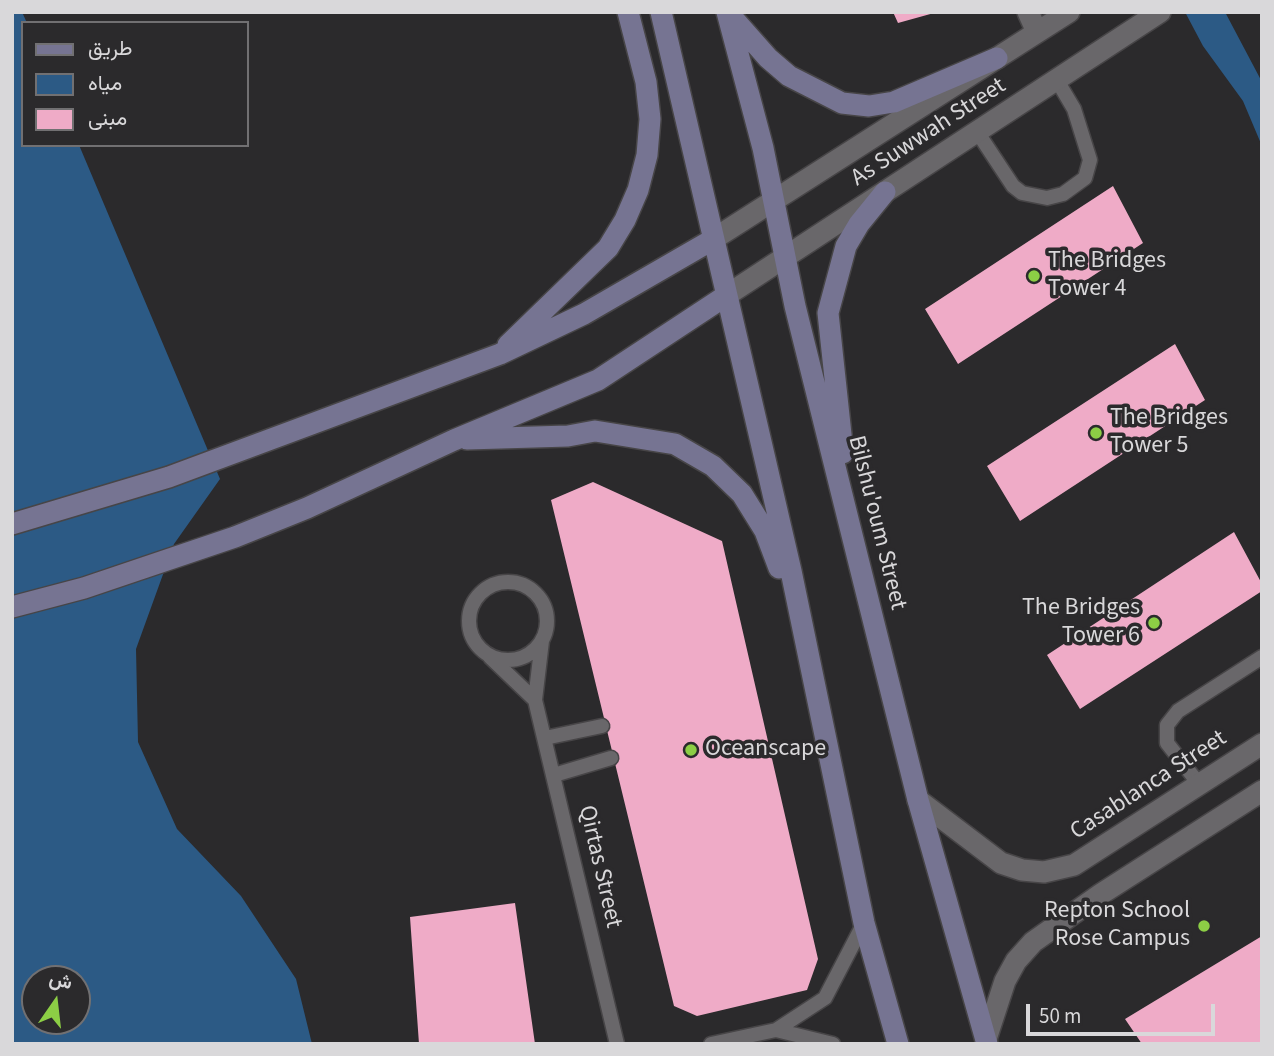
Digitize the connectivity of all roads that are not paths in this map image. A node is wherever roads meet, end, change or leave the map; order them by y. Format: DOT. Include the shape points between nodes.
graph roads {
  1 [pos="628,12"];
  2 [pos="661,12"];
  3 [pos="728,12"];
  4 [pos="1028,12"];
  5 [pos="1069,12"];
  6 [pos="1160,12"];
  7 [pos="1037,33"];
  8 [pos="997,58"];
  9 [pos="1058,82"];
  10 [pos="978,133"];
  11 [pos="885,192"];
  12 [pos="773,199"];
  13 [pos="712,240"];
  14 [pos="786,258"];
  15 [pos="724,297"];
  16 [pos="500,354"];
  17 [pos="454,440"];
  18 [pos="12,524"];
  19 [pos="850,528"];
  20 [pos="798,605"];
  21 [pos="12,607"];
  22 [pos="542,640"];
  23 [pos="487,654"];
  24 [pos="1262,657"];
  25 [pos="535,700"];
  26 [pos="602,726"];
  27 [pos="545,738"];
  28 [pos="1262,744"];
  29 [pos="611,758"];
  30 [pos="554,775"];
  31 [pos="1199,784"];
  32 [pos="1262,791"];
  33 [pos="918,800"];
  34 [pos="864,923"];
  35 [pos="776,1030"];
  36 [pos="987,1041"];
  37 [pos="617,1044"];
  38 [pos="711,1044"];
  39 [pos="833,1044"];
  40 [pos="898,1044"];
  1 -- 16 [label="main road" via="650,118 638,190 608,248"];
  2 -- 13 [label="main road"];
  3 -- 8 [label="main road" via="789,76 842,103 869,106 894,102"];
  3 -- 12 [label="main road, Bilshu'oum Street"];
  4 -- 7 [label="street"];
  5 -- 7 [label="street, As Suwwah Street"];
  6 -- 9 [label="street, As Suwwah Street"];
  7 -- 8 [label="street, As Suwwah Street"];
  8 -- 12 [label="street, As Suwwah Street"];
  9 -- 10 [label="street, As Suwwah Street"];
  9 -- 10 [label="lane" via="1074,109 1090,160 1085,178 1063,194 1047,198 1022,193"];
  10 -- 11 [label="street, As Suwwah Street"];
  11 -- 14 [label="street, As Suwwah Street"];
  11 -- 19 [label="main road" via="846,246 828,313"];
  12 -- 13 [label="street, As Suwwah Street"];
  12 -- 14 [label="main road, Bilshu'oum Street"];
  13 -- 15 [label="main road"];
  13 -- 16 [label="main road" via="584,314"];
  14 -- 15 [label="street, As Suwwah Street"];
  14 -- 19 [label="main road, Bilshu'oum Street"];
  15 -- 17 [label="main road" via="598,380"];
  15 -- 20 [label="main road"];
  16 -- 18 [label="main road" via="169,477"];
  17 -- 20 [label="main road" via="595,431 675,444 713,466 742,494 765,531 783,580"];
  17 -- 21 [label="main road" via="235,537"];
  19 -- 33 [label="main road, Bilshu'oum Street"];
  20 -- 34 [label="main road"];
  22 -- 23 [label="lane" via="523,657 499,659"];
  22 -- 23 [label="lane" via="546,615 535,593 524,586 498,583 477,597 471,609 471,634"];
  22 -- 25 [label="lane, Qirtas Street"];
  23 -- 25 [label="lane"];
  24 -- 31 [label="lane" via="1178,711 1167,725 1167,743"];
  25 -- 27 [label="lane, Qirtas Street"];
  26 -- 27 [label="lane"];
  27 -- 30 [label="lane, Qirtas Street"];
  28 -- 31 [label="street, Casablanca Street"];
  29 -- 30 [label="lane"];
  30 -- 37 [label="lane, Qirtas Street"];
  31 -- 33 [label="street, Casablanca Street" via="1074,865 1044,872 1000,863"];
  32 -- 36 [label="street" via="1033,942 1005,981"];
  33 -- 36 [label="main road, Bilshu'oum Street"];
  34 -- 35 [label="lane" via="825,999"];
  34 -- 40 [label="main road"];
  35 -- 38 [label="lane"];
  35 -- 39 [label="lane"];
}
